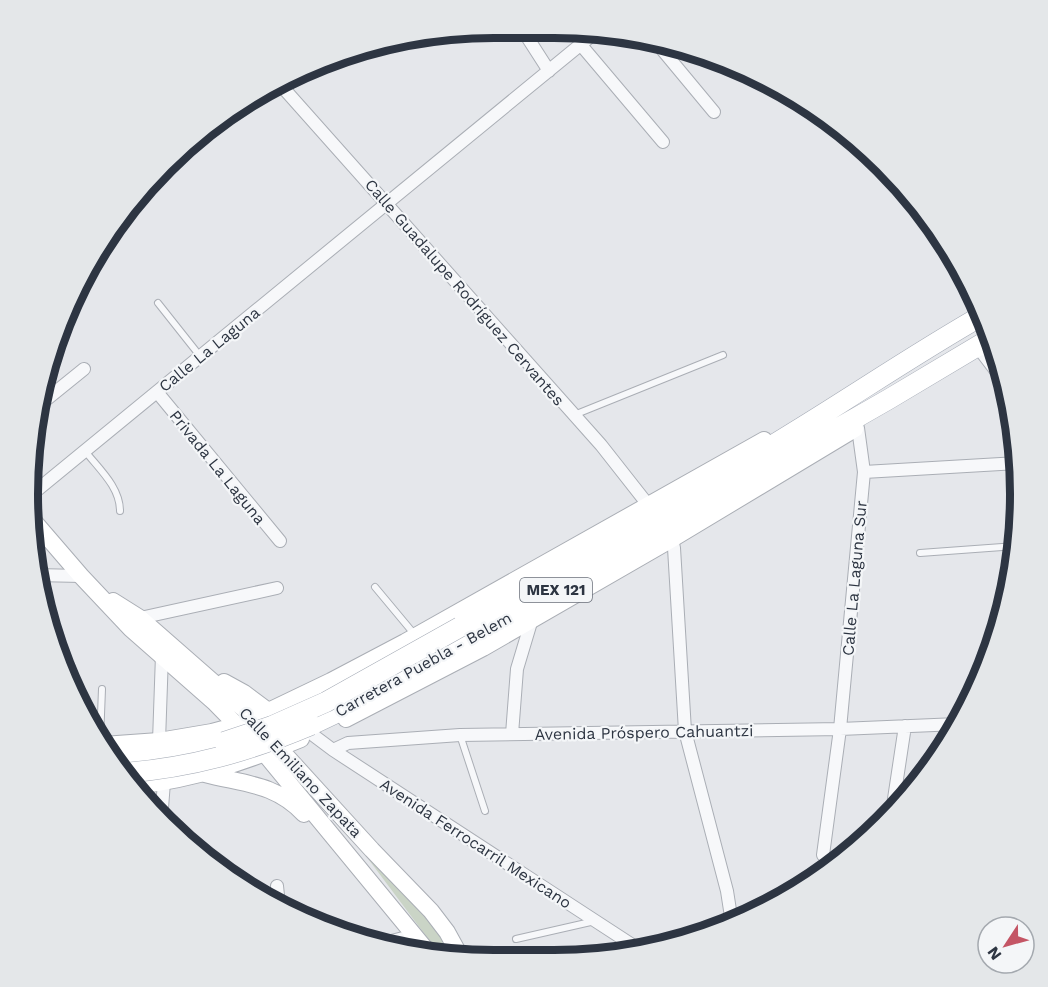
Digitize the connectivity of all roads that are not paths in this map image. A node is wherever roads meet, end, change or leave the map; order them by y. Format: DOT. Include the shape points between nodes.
graph roads {
  1 [pos="528,38"];
  2 [pos="588,38"];
  3 [pos="581,45"];
  4 [pos="664,51"];
  5 [pos="549,71"];
  6 [pos="284,89"];
  7 [pos="714,112"];
  8 [pos="663,142"];
  9 [pos="387,204"];
  10 [pos="158,303"];
  11 [pos="976,319"];
  12 [pos="985,342"];
  13 [pos="200,356"];
  14 [pos="723,356"];
  15 [pos="84,369"];
  16 [pos="871,384"];
  17 [pos="157,392"];
  18 [pos="48,398"];
  19 [pos="890,399"];
  20 [pos="573,415"];
  21 [pos="858,428"];
  22 [pos="792,444"];
  23 [pos="85,451"];
  24 [pos="1010,463"];
  25 [pos="864,472"];
  26 [pos="38,489"];
  27 [pos="649,506"];
  28 [pos="120,511"];
  29 [pos="38,527"];
  30 [pos="672,539"];
  31 [pos="280,541"];
  32 [pos="1008,547"];
  33 [pos="920,553"];
  34 [pos="45,575"];
  35 [pos="81,576"];
  36 [pos="375,587"];
  37 [pos="277,588"];
  38 [pos="94,590"];
  39 [pos="140,618"];
  40 [pos="531,619"];
  41 [pos="416,636"];
  42 [pos="162,656"];
  43 [pos="102,689"];
  44 [pos="214,702"];
  45 [pos="261,714"];
  46 [pos="948,724"];
  47 [pos="101,725"];
  48 [pos="238,725"];
  49 [pos="905,726"];
  50 [pos="840,729"];
  51 [pos="685,731"];
  52 [pos="212,732"];
  53 [pos="512,734"];
  54 [pos="311,735"];
  55 [pos="460,735"];
  56 [pos="159,741"];
  57 [pos="112,744"];
  58 [pos="333,750"];
  59 [pos="272,751"];
  60 [pos="122,758"];
  61 [pos="133,772"];
  62 [pos="204,774"];
  63 [pos="310,781"];
  64 [pos="164,782"];
  65 [pos="143,785"];
  66 [pos="894,797"];
  67 [pos="162,806"];
  68 [pos="485,811"];
  69 [pos="823,855"];
  70 [pos="277,886"];
  71 [pos="278,895"];
  72 [pos="385,900"];
  73 [pos="731,914"];
  74 [pos="596,921"];
  75 [pos="407,937"];
  76 [pos="398,939"];
  77 [pos="516,939"];
  78 [pos="630,943"];
  79 [pos="421,944"];
  80 [pos="456,948"];
  1 -- 5 [label="street"];
  2 -- 3 [label="street, Calle La Laguna"];
  3 -- 5 [label="street, Calle La Laguna"];
  3 -- 8 [label="street"];
  4 -- 7 [label="street"];
  5 -- 9 [label="street, Calle La Laguna"];
  6 -- 9 [label="street, Calle Guadalupe Rodríguez Cervantes"];
  9 -- 13 [label="street, Calle La Laguna"];
  9 -- 20 [label="street, Calle Guadalupe Rodríguez Cervantes"];
  10 -- 13 [label="lane"];
  11 -- 16 [label="main road, Carretera Puebla - Belem / MEX 121"];
  12 -- 19 [label="main road, Carretera Puebla - Belem / MEX 121"];
  13 -- 17 [label="street, Calle La Laguna"];
  14 -- 20 [label="lane"];
  15 -- 18 [label="street"];
  16 -- 22 [label="main road, Carretera Puebla - Belem / MEX 121"];
  16 -- 27 [label="street, Carretera Puebla - Belem" via="779,431"];
  17 -- 23 [label="street, Calle La Laguna"];
  17 -- 31 [label="street, Privada La Laguna"];
  19 -- 21 [label="street, Carretera Puebla - Belem"];
  19 -- 22 [label="main road, Carretera Puebla - Belem / MEX 121"];
  20 -- 27 [label="street, Calle Guadalupe Rodríguez Cervantes"];
  21 -- 25 [label="street, Calle La Laguna Sur"];
  21 -- 30 [label="street, Carretera Puebla - Belem"];
  22 -- 60 [label="main road, Carretera Puebla - Belem / MEX 121, bridge" via="669,507 326,702 224,742"];
  22 -- 61 [label="main road, Carretera Puebla - Belem / MEX 121, bridge" via="351,706 264,745 207,761"];
  23 -- 26 [label="street, Calle La Laguna"];
  23 -- 28 [label="lane" via="113,486 120,499"];
  24 -- 25 [label="street"];
  25 -- 50 [label="street, Calle La Laguna Sur"];
  27 -- 41 [label="street, Carretera Puebla - Belem"];
  29 -- 35 [label="street, Calle Emiliano Zapata"];
  30 -- 40 [label="street, Carretera Puebla - Belem"];
  30 -- 51 [label="street"];
  32 -- 33 [label="lane"];
  34 -- 35 [label="street"];
  35 -- 38 [label="street, Calle Emiliano Zapata"];
  36 -- 41 [label="lane"];
  37 -- 39 [label="street"];
  38 -- 39 [label="street, Calle Emiliano Zapata"];
  38 -- 42 [label="street, Calle Emiliano Zapata"];
  39 -- 45 [label="street, Calle Emiliano Zapata" via="198,669"];
  40 -- 53 [label="street" via="517,669"];
  40 -- 54 [label="street, Carretera Puebla - Belem" via="483,648"];
  41 -- 45 [label="street, Carretera Puebla - Belem"];
  42 -- 44 [label="street, Calle Emiliano Zapata"];
  42 -- 56 [label="street"];
  43 -- 47 [label="lane"];
  44 -- 48 [label="street, Calle Emiliano Zapata"];
  44 -- 52 [label="street" via="219,713"];
  45 -- 48 [label="street, Carretera Puebla - Belem"];
  45 -- 59 [label="street, Calle Emiliano Zapata"];
  46 -- 49 [label="street, Avenida Próspero Cahuantzi"];
  48 -- 52 [label="street, Carretera Puebla - Belem"];
  48 -- 59 [label="street, Calle Emiliano Zapata"];
  49 -- 50 [label="street, Avenida Próspero Cahuantzi"];
  49 -- 66 [label="street"];
  50 -- 51 [label="street, Avenida Próspero Cahuantzi"];
  50 -- 69 [label="street, Calle La Laguna Sur"];
  51 -- 53 [label="street, Avenida Próspero Cahuantzi"];
  51 -- 73 [label="street"];
  52 -- 56 [label="street, Carretera Puebla - Belem"];
  53 -- 55 [label="street, Avenida Próspero Cahuantzi"];
  54 -- 58 [label="street, Avenida Ferrocarril Mexicano"];
  54 -- 59 [label="street, Carretera Puebla - Belem"];
  54 -- 63 [label="street" via="301,755"];
  55 -- 58 [label="street, Avenida Próspero Cahuantzi" via="348,743"];
  55 -- 68 [label="lane"];
  56 -- 57 [label="street, Carretera Puebla - Belem"];
  58 -- 74 [label="street, Avenida Ferrocarril Mexicano"];
  59 -- 62 [label="street, Carretera Puebla - Belem"];
  59 -- 63 [label="street, Calle Emiliano Zapata"];
  59 -- 72 [label="street"];
  62 -- 64 [label="street, Carretera Puebla - Belem"];
  62 -- 72 [label="street" via="276,791 295,805"];
  63 -- 80 [label="street, Calle Emiliano Zapata" via="431,911"];
  64 -- 65 [label="street, Carretera Puebla - Belem"];
  64 -- 67 [label="street"];
  70 -- 71 [label="street"];
  72 -- 79 [label="street"];
  74 -- 77 [label="lane"];
  74 -- 78 [label="street, Avenida Ferrocarril Mexicano"];
  75 -- 76 [label="street"];
}
